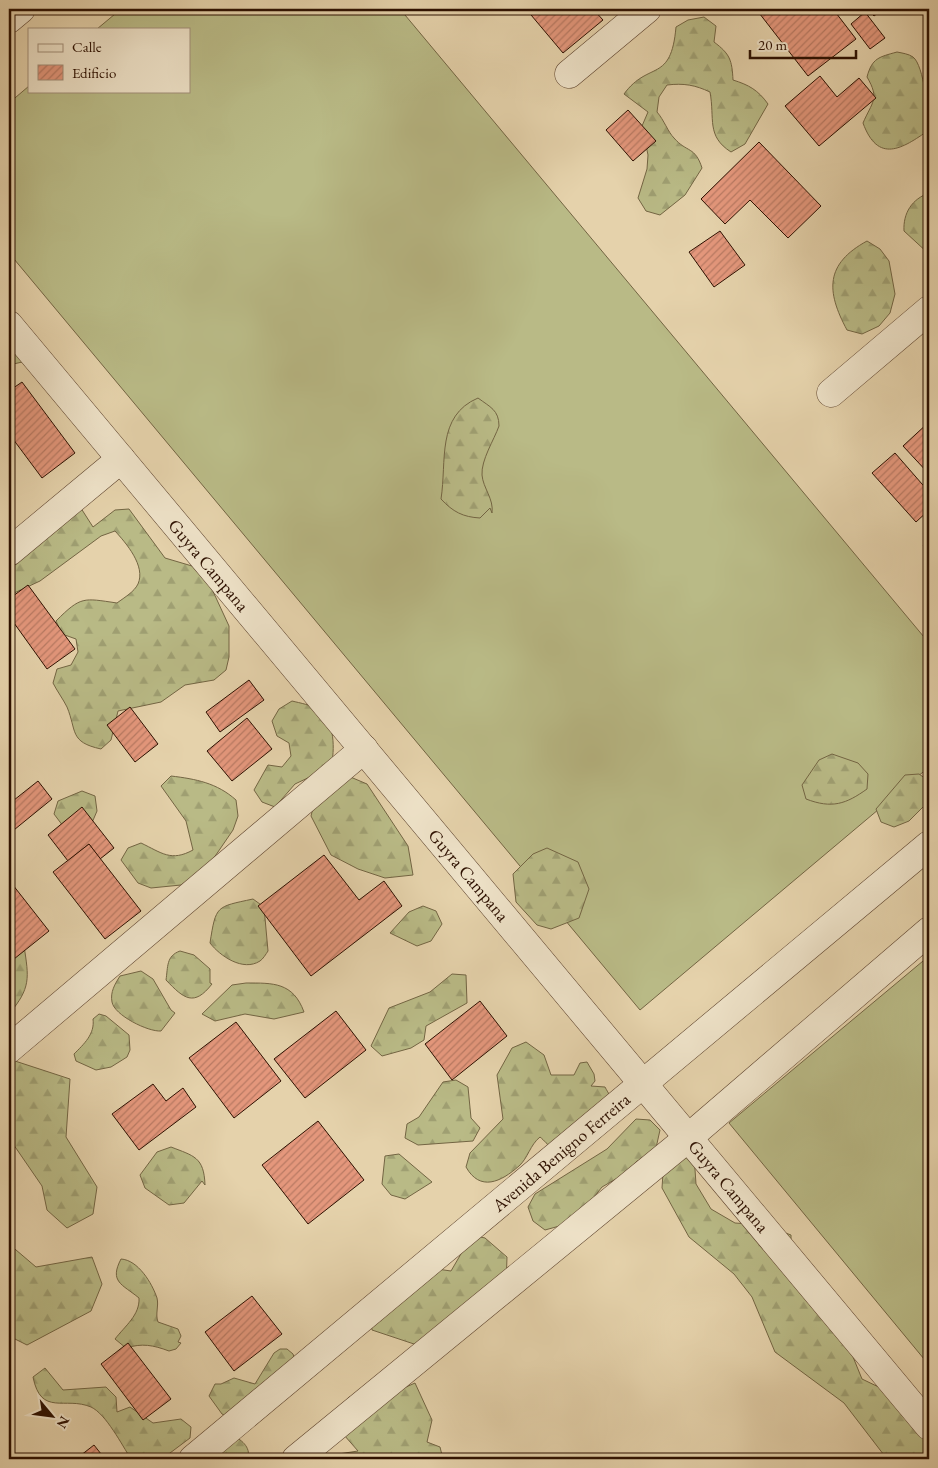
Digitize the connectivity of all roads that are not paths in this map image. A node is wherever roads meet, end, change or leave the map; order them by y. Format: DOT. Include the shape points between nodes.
graph roads {
  1 [pos="21,9"];
  2 [pos="648,9"];
  3 [pos="9,20"];
  4 [pos="569,74"];
  5 [pos="929,310"];
  6 [pos="9,325"];
  7 [pos="832,393"];
  8 [pos="121,459"];
  9 [pos="9,552"];
  10 [pos="364,749"];
  11 [pos="929,845"];
  12 [pos="929,932"];
  13 [pos="9,1049"];
  14 [pos="643,1084"];
  15 [pos="688,1138"];
  16 [pos="929,1426"];
  17 [pos="193,1459"];
  18 [pos="296,1459"];
  1 -- 3 [label="street"];
  2 -- 4 [label="street"];
  5 -- 7 [label="street"];
  6 -- 8 [label="street, Guyra Campana"];
  8 -- 9 [label="street"];
  8 -- 10 [label="street, Guyra Campana"];
  10 -- 13 [label="street"];
  10 -- 14 [label="street, Guyra Campana"];
  11 -- 14 [label="street, Avenida Benigno Ferreira"];
  12 -- 15 [label="street"];
  14 -- 15 [label="street, Guyra Campana"];
  14 -- 17 [label="street, Avenida Benigno Ferreira"];
  15 -- 16 [label="street, Guyra Campana"];
  15 -- 18 [label="street"];
}
